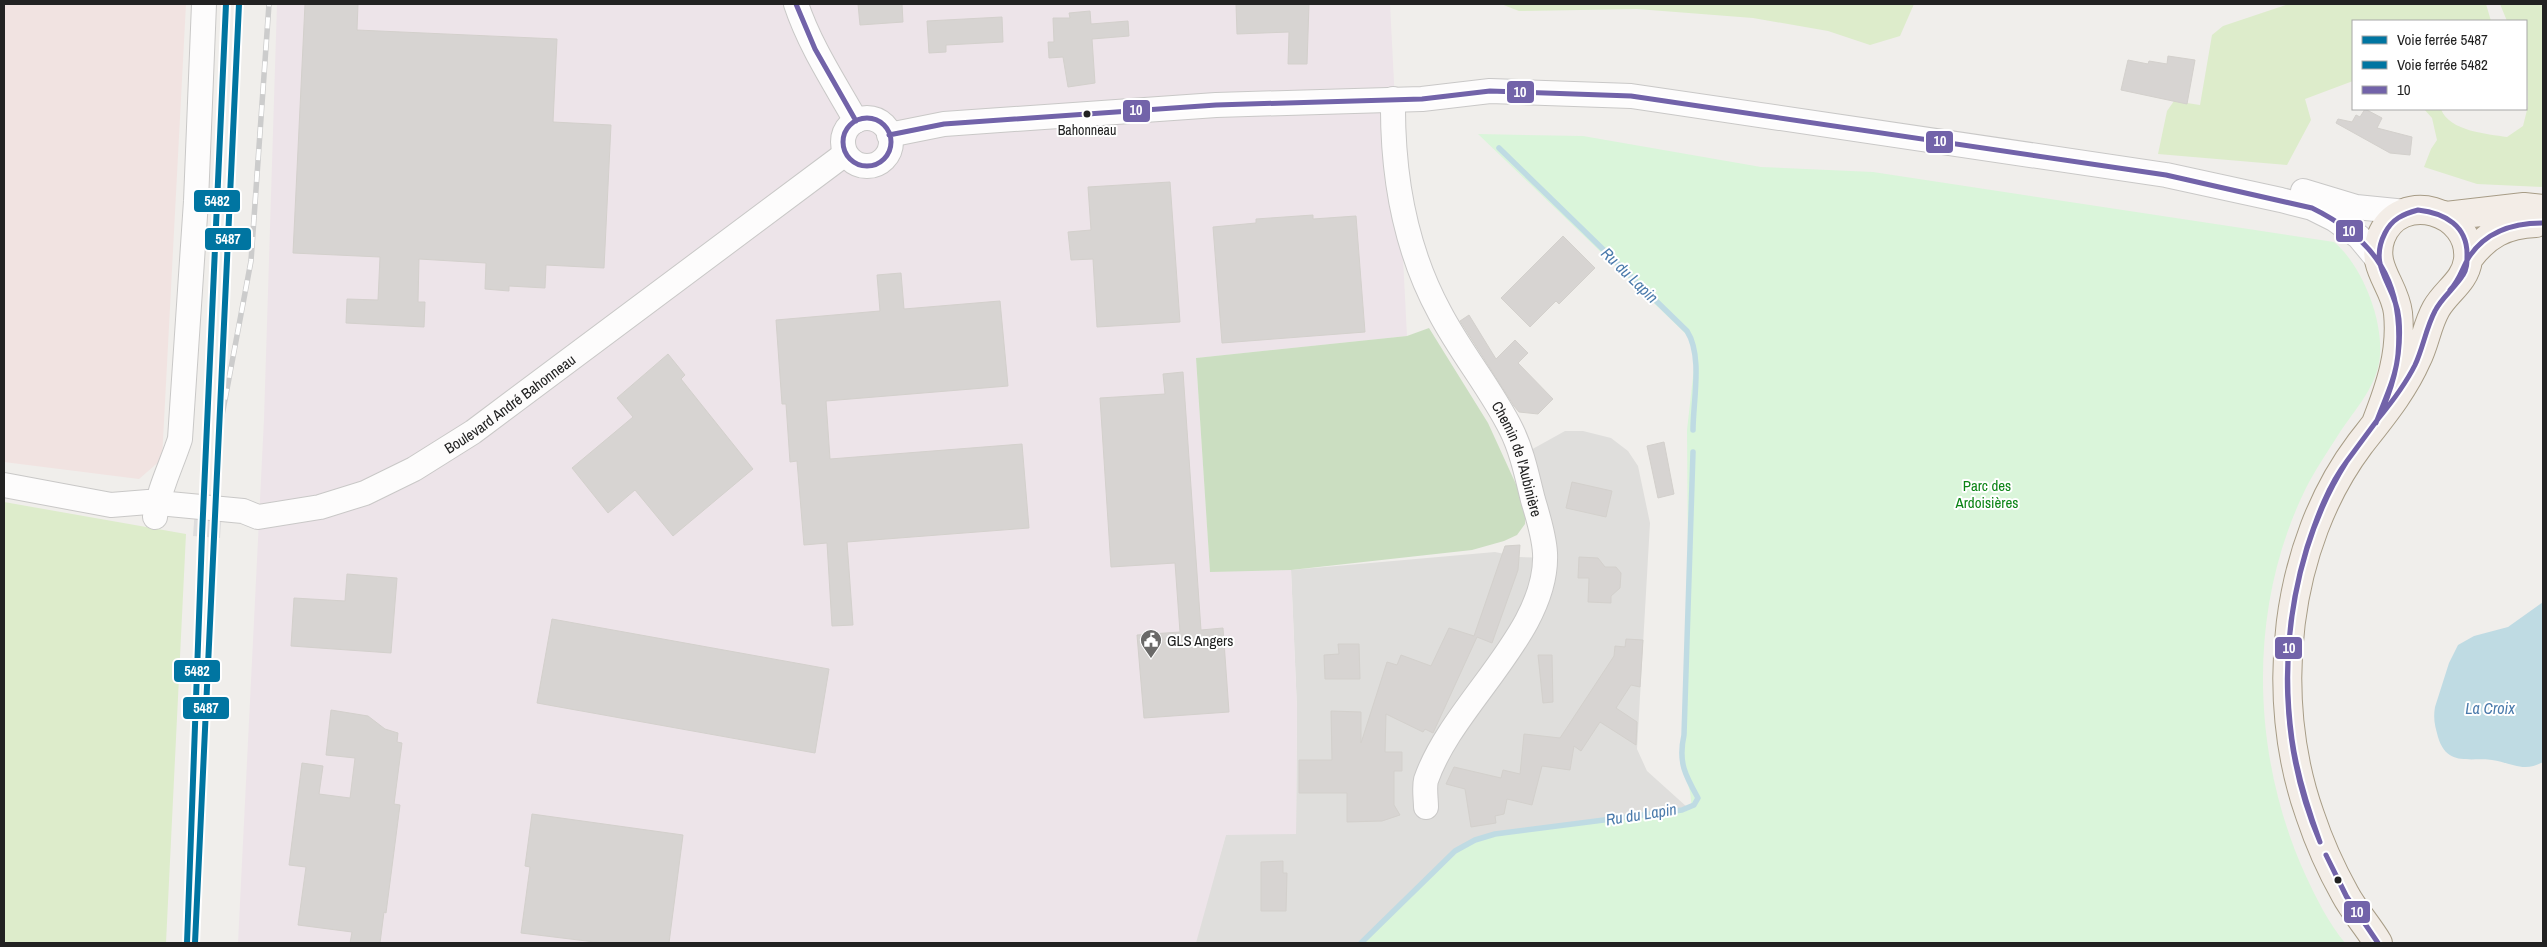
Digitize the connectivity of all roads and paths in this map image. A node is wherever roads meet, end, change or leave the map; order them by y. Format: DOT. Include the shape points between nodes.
graph roads {
  1 [pos="204,4"];
  2 [pos="796,4"];
  3 [pos="1393,99"];
  4 [pos="856,121"];
  5 [pos="889,135"];
  6 [pos="846,154"];
  7 [pos="2166,175"];
  8 [pos="2543,208"];
  9 [pos="2406,212"];
  10 [pos="2446,216"];
  11 [pos="2543,223"];
  12 [pos="2468,259"];
  13 [pos="2378,260"];
  14 [pos="2390,286"];
  15 [pos="2447,293"];
  16 [pos="2376,423"];
  17 [pos="4,485"];
  18 [pos="156,510"];
  19 [pos="1426,808"];
  20 [pos="2378,942"];
  1 -- 18 [label="street" via="196,201 180,439"];
  2 -- 4 [label="street" via="812,45"];
  3 -- 5 [label="street" via="1052,115 944,124"];
  3 -- 7 [label="street" via="1490,91 1631,96"];
  3 -- 19 [label="street, Chemin de l'Aubinière" via="1398,188 1410,245 1440,315 1512,430 1522,457 1545,553 1542,587 1528,622 1458,719 1426,782"];
  4 -- 5 [label="street" via="874,119"];
  4 -- 6 [label="street" via="844,135"];
  5 -- 6 [label="street" via="890,149 878,164 860,165"];
  6 -- 18 [label="street, Boulevard André Bahonneau" via="473,432 414,469 349,499 305,510 258,517 243,511"];
  7 -- 9 [label="street" via="2284,185 2356,207"];
  7 -- 13 [label="street" via="2312,208 2359,237"];
  8 -- 10 [label="main road" via="2524,207"];
  9 -- 10 [label="main road" via="2430,210"];
  9 -- 13 [label="main road" via="2393,220 2384,232 2378,245"];
  10 -- 12 [label="main road" via="2463,234"];
  11 -- 12 [label="main road" via="2519,224 2498,230 2478,245"];
  12 -- 15 [label="main road" via="2461,278"];
  13 -- 14 [label="main road"];
  14 -- 15 [label="main road" via="2417,300 2433,299"];
  14 -- 16 [label="main road" via="2398,315 2398,355"];
  15 -- 16 [label="main road" via="2431,319 2419,356 2403,388"];
  16 -- 20 [label="main road" via="2342,469 2317,522 2300,570 2288,655 2292,741 2298,778 2310,816 2346,896"];
  17 -- 18 [label="street, Boulevard André Bahonneau" via="120,505 129,512"];
}
